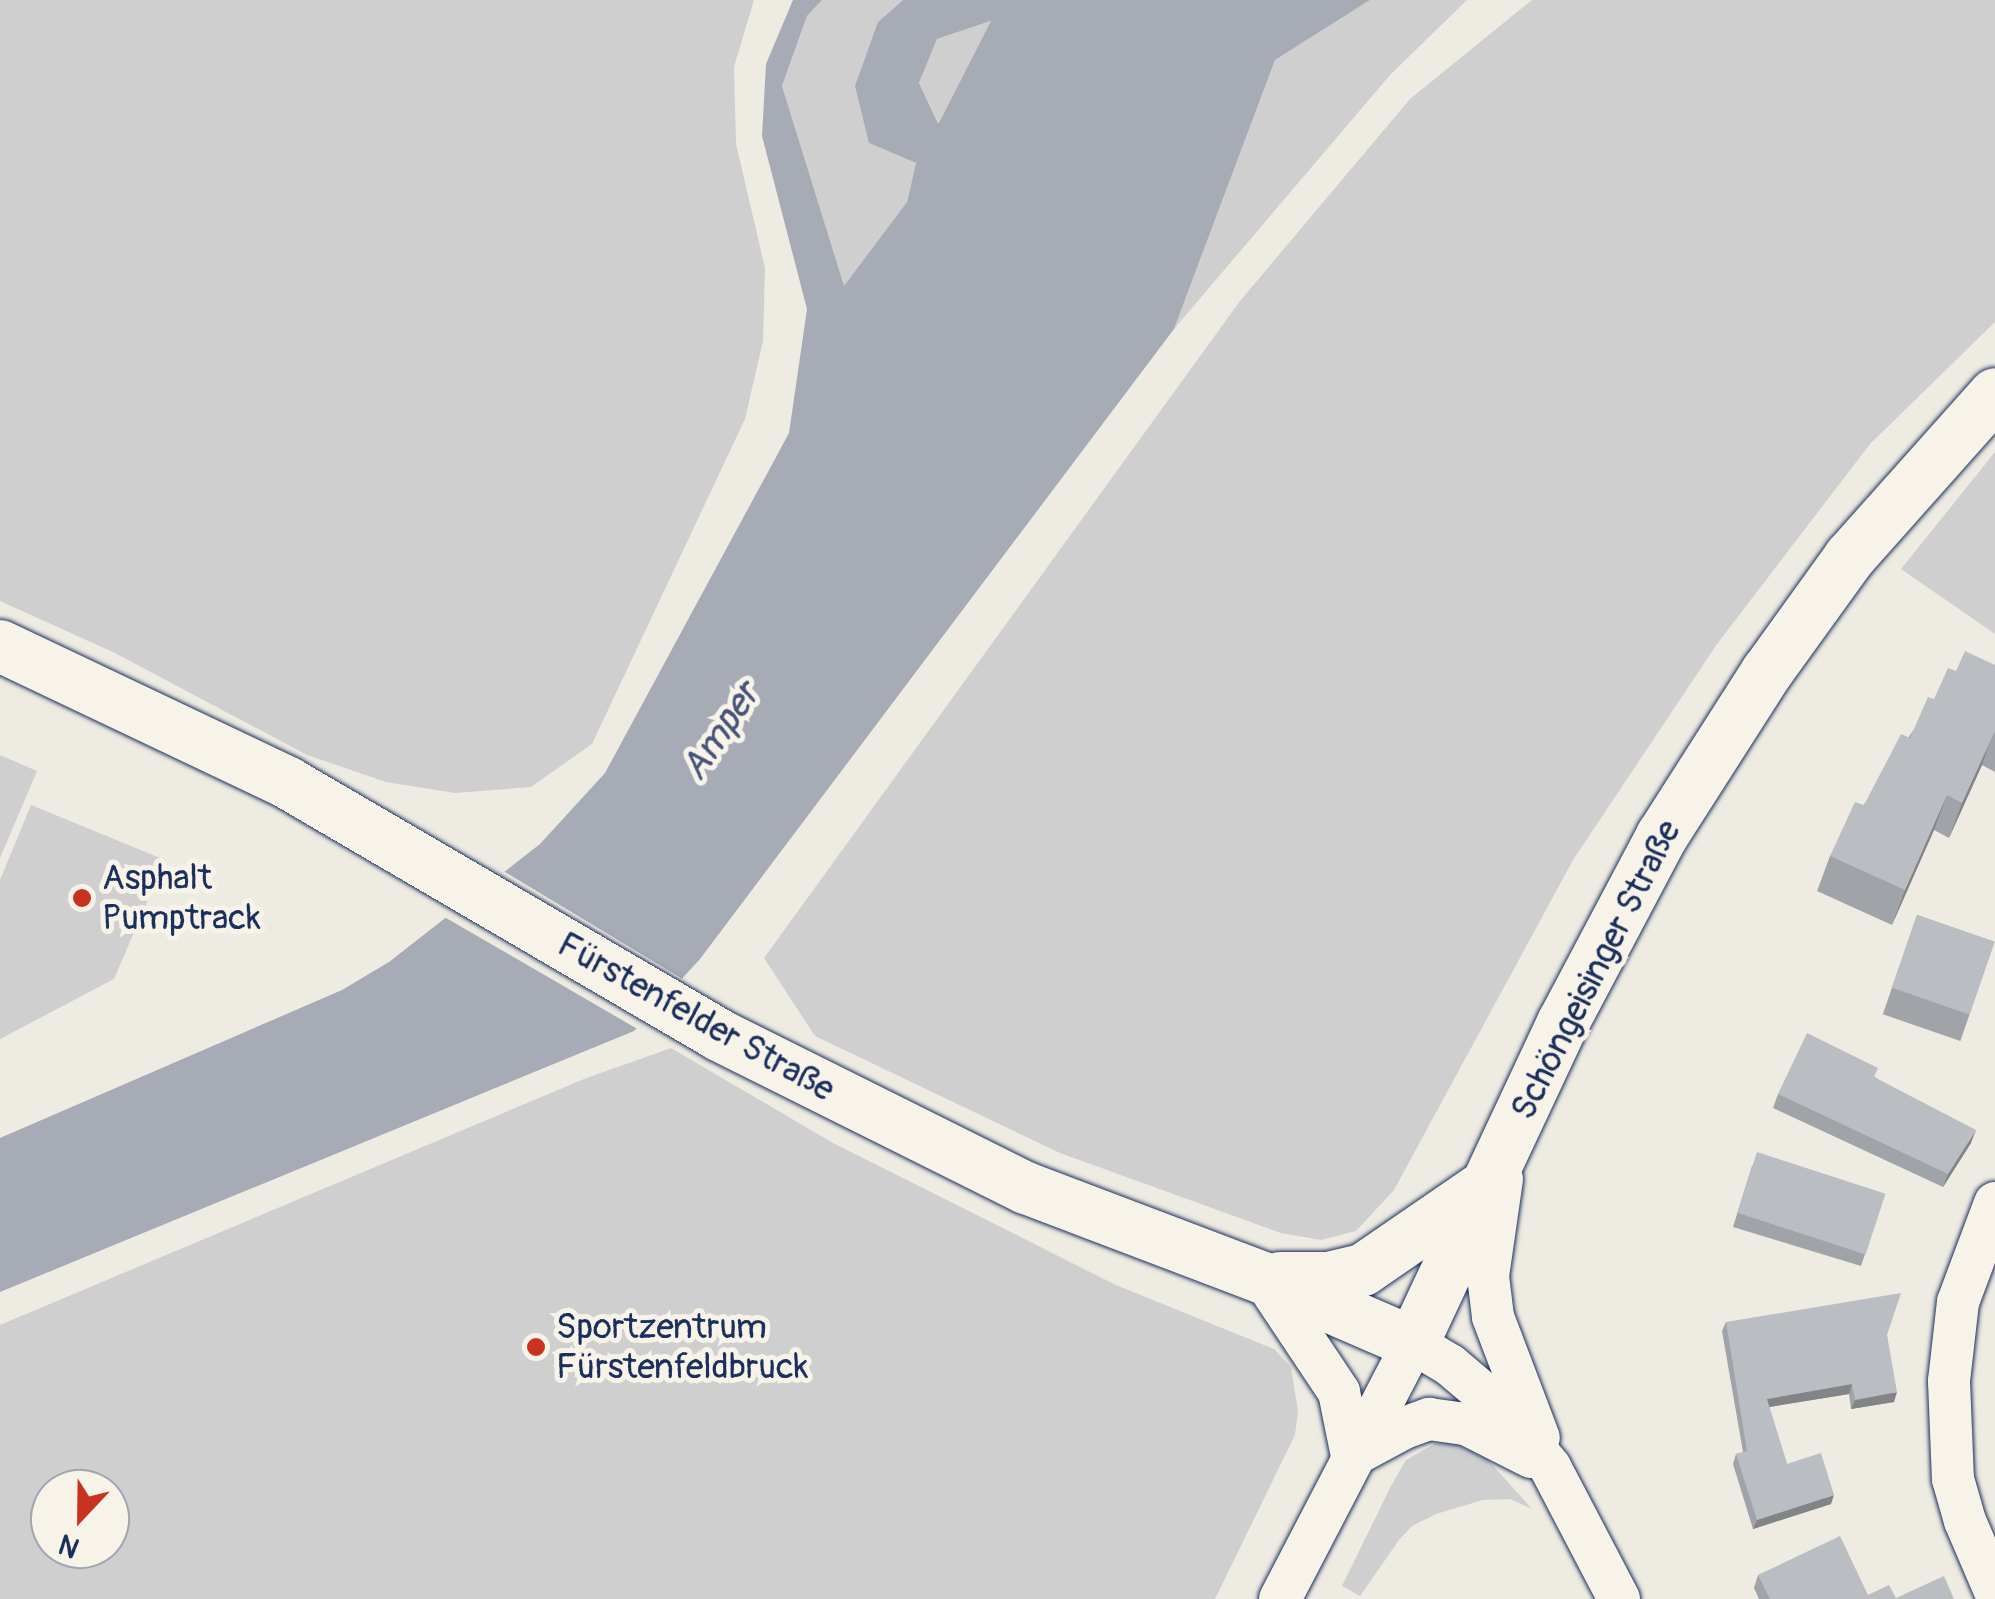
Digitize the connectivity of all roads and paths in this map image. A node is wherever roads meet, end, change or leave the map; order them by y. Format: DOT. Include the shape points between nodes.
graph roads {
  1 [pos="1995,394"];
  2 [pos="0,646"];
  3 [pos="1510,1136"];
  4 [pos="1486,1185"];
  5 [pos="1995,1204"];
  6 [pos="1263,1278"];
  7 [pos="1413,1343"];
  8 [pos="1352,1456"];
  9 [pos="1550,1467"];
  10 [pos="1995,1590"];
  11 [pos="1280,1599"];
  12 [pos="1620,1599"];
  1 -- 3 [label="main road, Schöngeisinger Straße" via="1850,557 1767,672 1662,836"];
  2 -- 6 [label="main road, Fürstenfelder Straße" via="288,783 685,1017 1026,1188"];
  3 -- 4 [label="main road, Schöngeisinger Straße"];
  3 -- 9 [label="street" via="1488,1276 1493,1318"];
  4 -- 6 [label="main road" via="1362,1270 1328,1278"];
  4 -- 7 [label="main road, Schöngeisinger Straße"];
  5 -- 10 [label="street" via="1958,1302 1949,1381 1953,1479"];
  6 -- 7 [label="main road, Fürstenfelder Straße"];
  6 -- 8 [label="street" via="1339,1392"];
  7 -- 8 [label="street, Schöngeisinger Straße"];
  7 -- 9 [label="street" via="1503,1410"];
  8 -- 9 [label="street" via="1404,1428 1447,1420"];
  8 -- 11 [label="street, Schöngeisinger Straße"];
  9 -- 12 [label="street"];
}
